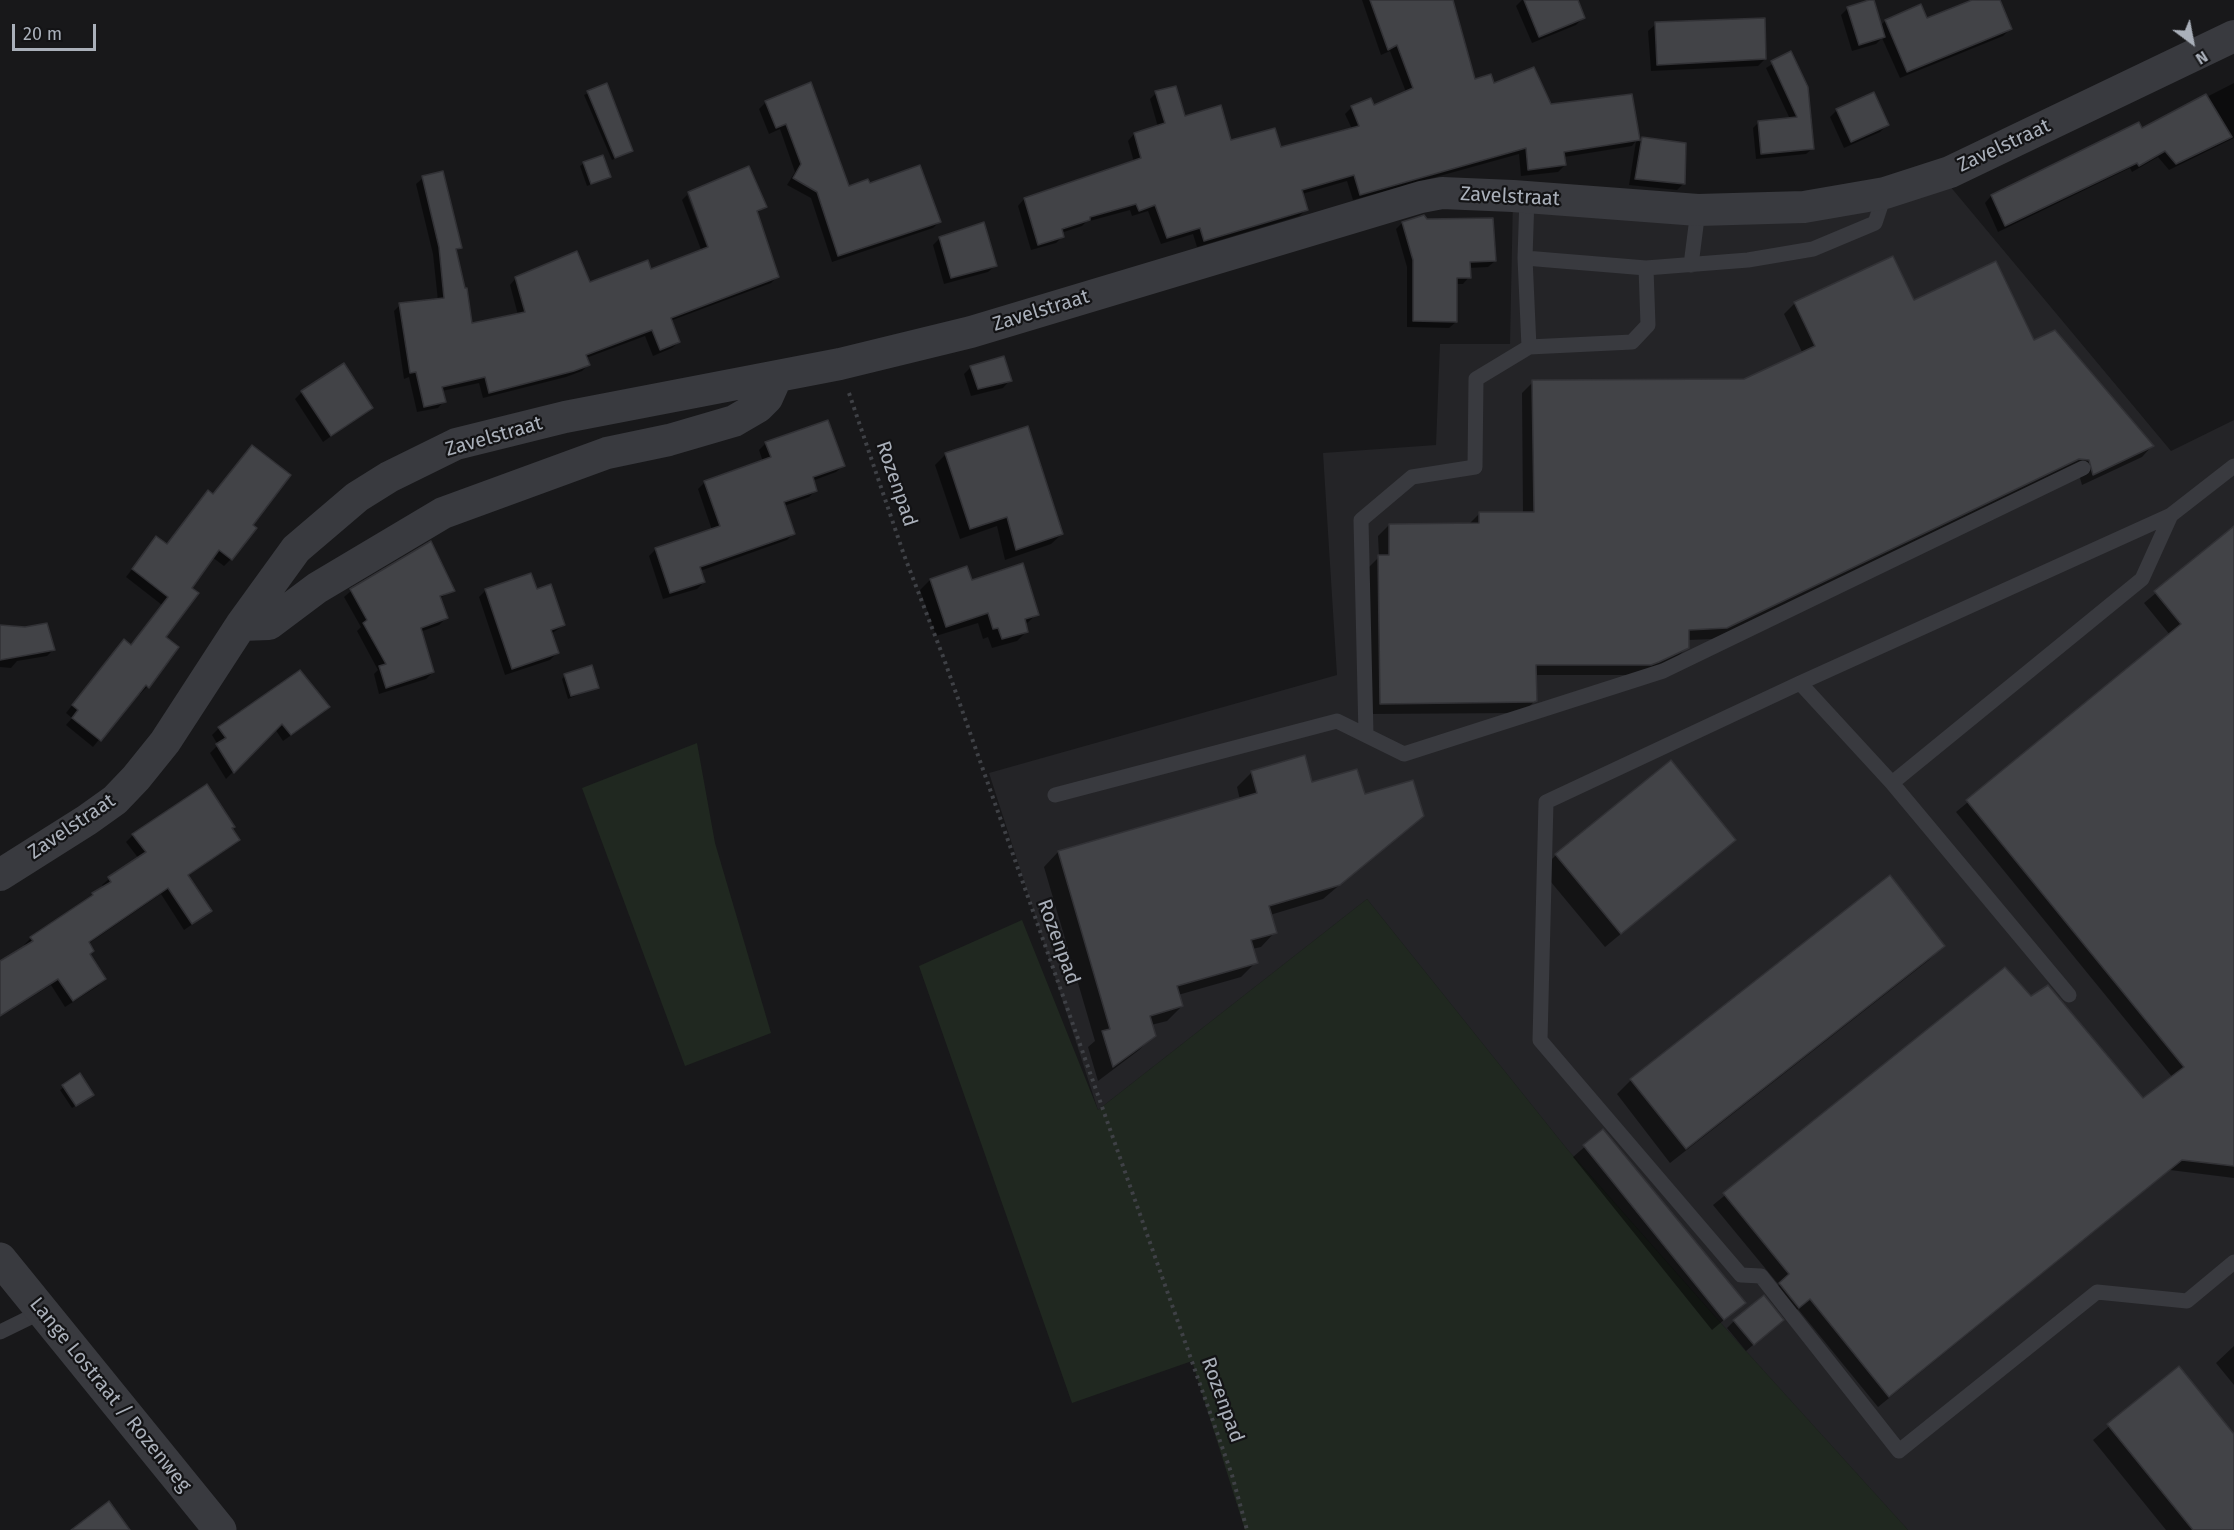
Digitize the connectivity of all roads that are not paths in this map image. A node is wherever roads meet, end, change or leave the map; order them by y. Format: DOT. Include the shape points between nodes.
graph roads {
  1 [pos="2234,36"];
  2 [pos="1885,193"];
  3 [pos="1527,197"];
  4 [pos="1698,210"];
  5 [pos="1525,258"];
  6 [pos="1691,265"];
  7 [pos="1646,268"];
  8 [pos="1529,347"];
  9 [pos="776,378"];
  10 [pos="2234,466"];
  11 [pos="2083,468"];
  12 [pos="2171,515"];
  13 [pos="241,625"];
  14 [pos="1800,682"];
  15 [pos="1366,735"];
  16 [pos="1892,783"];
  17 [pos="1055,795"];
  18 [pos="0,875"];
  19 [pos="2069,995"];
  20 [pos="0,1259"];
  21 [pos="2234,1263"];
  22 [pos="43,1311"];
  23 [pos="0,1332"];
  24 [pos="220,1530"];
  1 -- 2 [label="street, Zavelstraat" via="1950,172"];
  2 -- 4 [label="street, Zavelstraat" via="1804,207"];
  2 -- 6 [label="lane" via="1875,223 1813,249"];
  3 -- 4 [label="street, Zavelstraat"];
  3 -- 5 [label="lane"];
  3 -- 9 [label="street, Zavelstraat" via="1421,197 971,332"];
  4 -- 6 [label="lane"];
  5 -- 7 [label="lane"];
  5 -- 8 [label="lane"];
  6 -- 7 [label="lane"];
  7 -- 8 [label="lane" via="1648,325 1632,342"];
  8 -- 15 [label="lane" via="1476,379 1475,467 1412,477 1360,520"];
  9 -- 13 [label="street" via="767,398 734,421 607,453 443,513 317,588 269,624"];
  9 -- 13 [label="street, Zavelstraat" via="511,429 456,444 357,497 326,521 296,549"];
  10 -- 12 [label="lane"];
  11 -- 15 [label="lane" via="1663,671 1404,754"];
  12 -- 14 [label="lane"];
  12 -- 16 [label="lane" via="2142,579"];
  13 -- 18 [label="street, Zavelstraat" via="165,742 115,800"];
  14 -- 16 [label="lane"];
  14 -- 21 [label="lane" via="1546,802 1540,1040 1741,1275 1761,1276 1899,1451 2097,1292 2187,1301"];
  15 -- 17 [label="lane" via="1336,721"];
  16 -- 19 [label="lane"];
  20 -- 22 [label="street, Lange Lostraat / Rozenweg"];
  22 -- 23 [label="lane"];
  22 -- 24 [label="street, Lange Lostraat / Rozenweg"];
}
